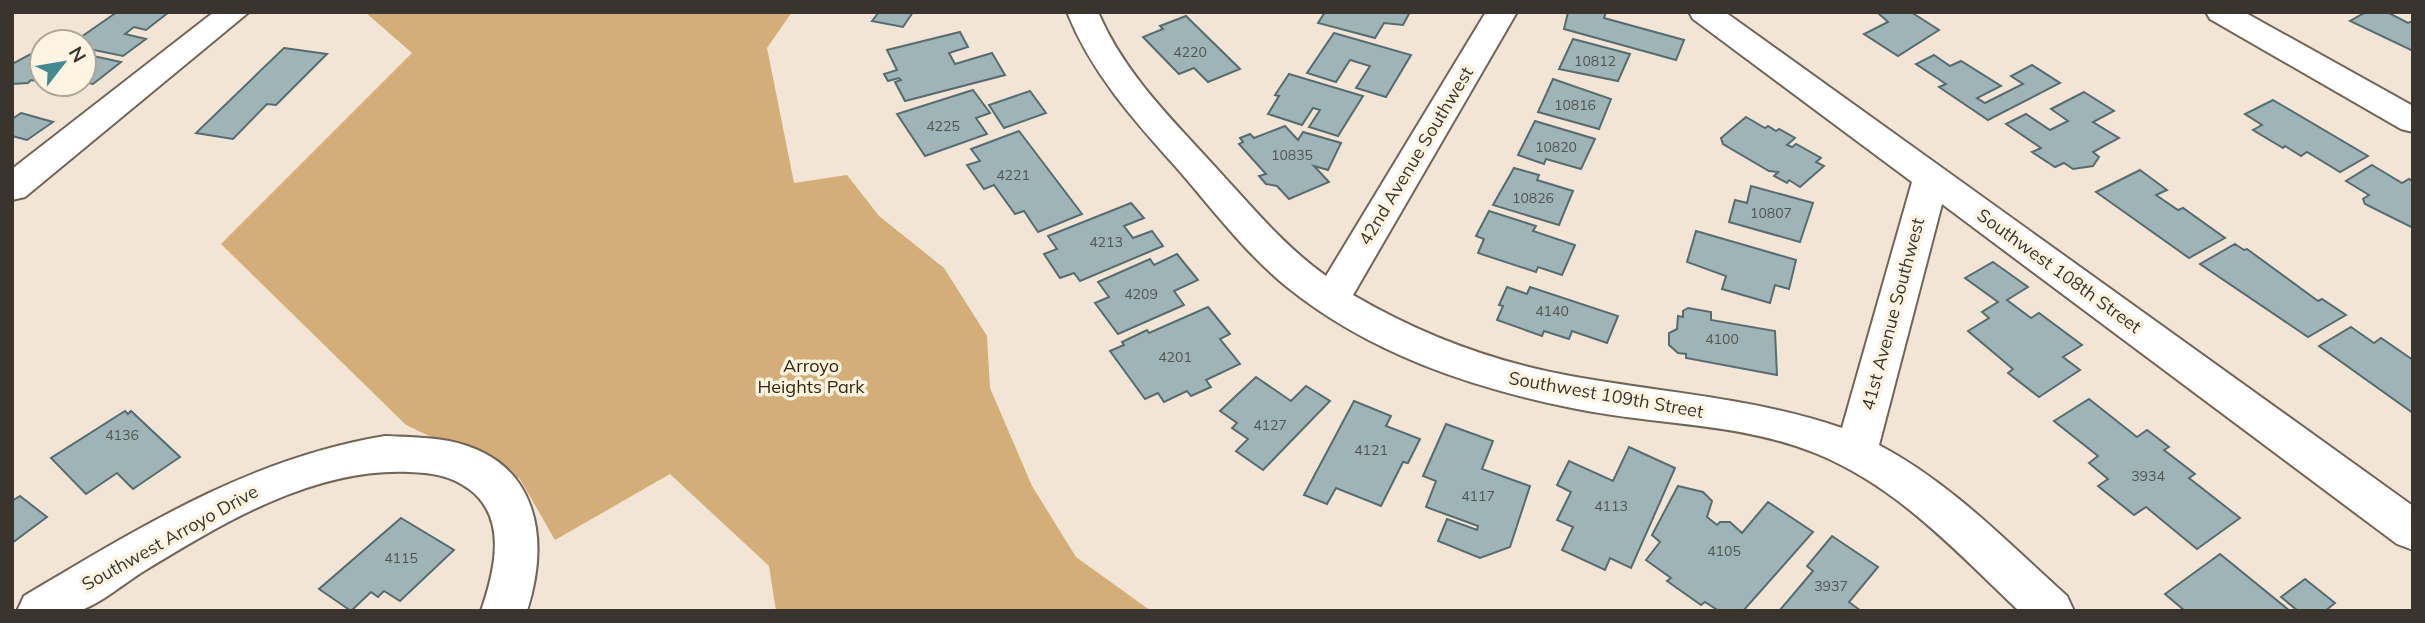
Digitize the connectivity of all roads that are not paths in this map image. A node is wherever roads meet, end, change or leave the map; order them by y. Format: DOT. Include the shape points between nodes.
graph roads {
  1 [pos="234,12"];
  2 [pos="1082,12"];
  3 [pos="1502,12"];
  4 [pos="1704,12"];
  5 [pos="2221,12"];
  6 [pos="2413,121"];
  7 [pos="1931,177"];
  8 [pos="12,188"];
  9 [pos="1331,299"];
  10 [pos="1856,452"];
  11 [pos="2413,531"];
  12 [pos="40,611"];
  13 [pos="504,611"];
  14 [pos="2050,611"];
  1 -- 8 [label="street"];
  2 -- 9 [label="street, Southwest 109th Street" via="1125,87 1263,243"];
  3 -- 9 [label="street, 42nd Avenue Southwest"];
  4 -- 7 [label="street, Southwest 108th Street"];
  5 -- 6 [label="street"];
  7 -- 10 [label="street, 41st Avenue Southwest"];
  7 -- 11 [label="street, Southwest 108th Street"];
  9 -- 10 [label="street, Southwest 109th Street" via="1400,340 1494,375 1593,397 1789,426"];
  10 -- 14 [label="street, Southwest 109th Street" via="1932,502"];
  12 -- 13 [label="street, Southwest Arroyo Drive" via="228,502 288,477 378,453 416,453 457,461 499,488 513,513 513,589"];
}
